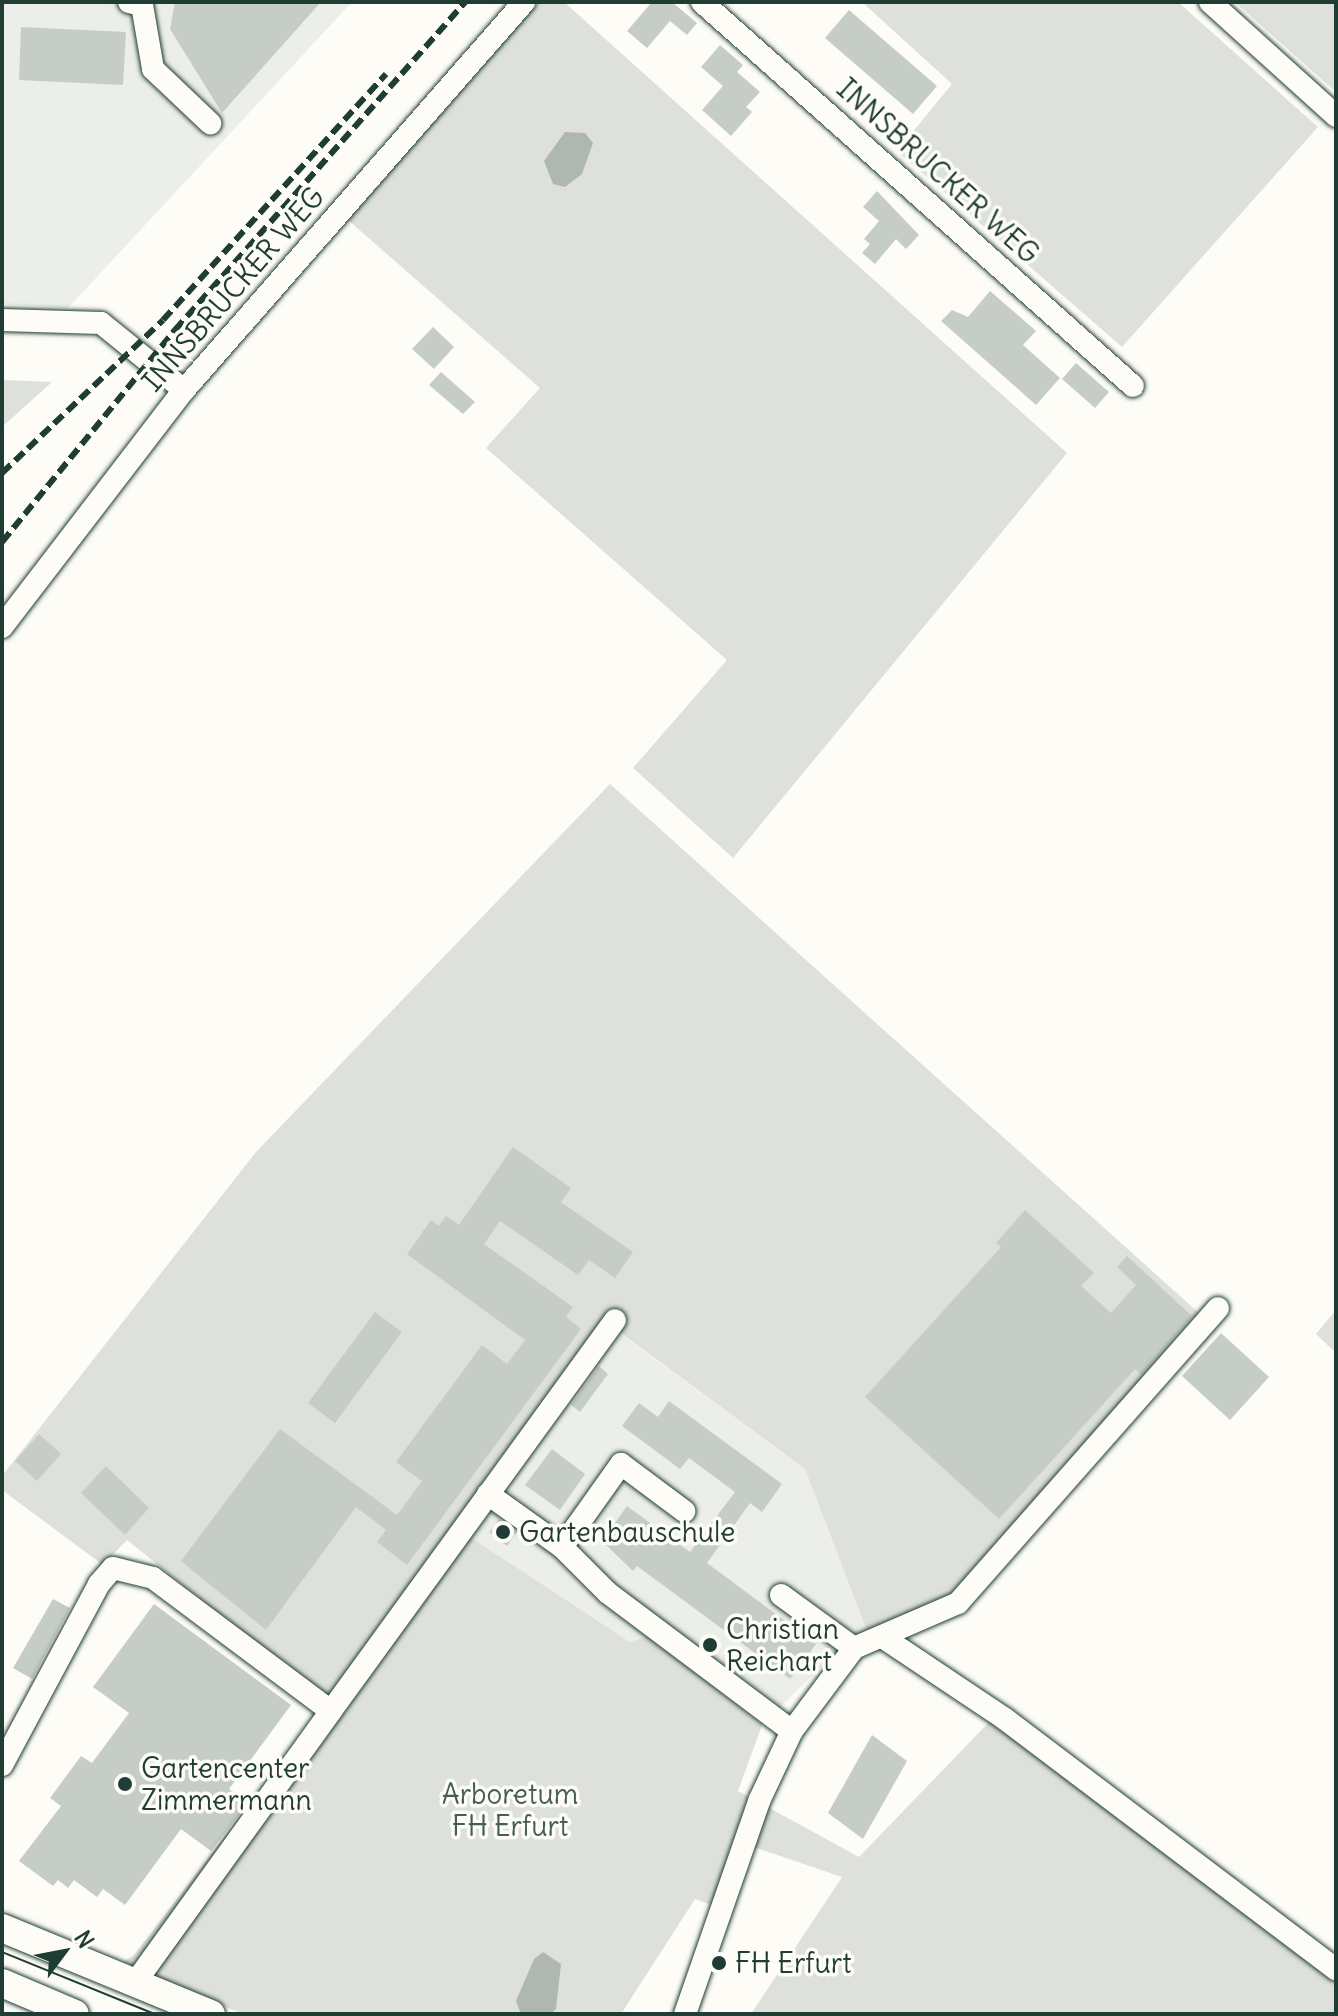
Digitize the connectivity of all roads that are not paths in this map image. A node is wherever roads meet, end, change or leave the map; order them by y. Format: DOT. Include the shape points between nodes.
graph roads {
  1 [pos="129,2"];
  2 [pos="524,2"];
  3 [pos="702,2"];
  4 [pos="1210,2"];
  5 [pos="1336,116"];
  6 [pos="210,123"];
  7 [pos="2,320"];
  8 [pos="1133,386"];
  9 [pos="184,390"];
  10 [pos="2,627"];
  11 [pos="1218,1308"];
  12 [pos="615,1320"];
  13 [pos="488,1494"];
  14 [pos="684,1511"];
  15 [pos="562,1547"];
  16 [pos="781,1595"];
  17 [pos="884,1638"];
  18 [pos="854,1648"];
  19 [pos="331,1711"];
  20 [pos="792,1731"];
  21 [pos="2,1765"];
  22 [pos="2,1928"];
  23 [pos="1336,1969"];
  24 [pos="2,1983"];
  25 [pos="134,1984"];
  26 [pos="75,2014"];
  27 [pos="211,2014"];
  28 [pos="685,2014"];
  1 -- 6 [label="street" via="142,5 153,69"];
  2 -- 9 [label="street, INNSBRUCKER WEG"];
  3 -- 8 [label="street, INNSBRUCKER WEG"];
  4 -- 5 [label="street"];
  7 -- 9 [label="street" via="101,323"];
  9 -- 10 [label="street, INNSBRUCKER WEG"];
  11 -- 17 [label="street" via="958,1603"];
  12 -- 13 [label="street"];
  13 -- 15 [label="street"];
  13 -- 19 [label="street"];
  14 -- 15 [label="street" via="621,1464"];
  15 -- 20 [label="street" via="608,1593"];
  16 -- 18 [label="street"];
  17 -- 18 [label="street"];
  17 -- 23 [label="street" via="1005,1719"];
  18 -- 20 [label="street"];
  19 -- 21 [label="street" via="153,1578 113,1568 99,1584"];
  19 -- 25 [label="street"];
  20 -- 28 [label="street" via="759,1801"];
  22 -- 25 [label="main road"];
  24 -- 26 [label="main road"];
  25 -- 27 [label="main road"];
}
